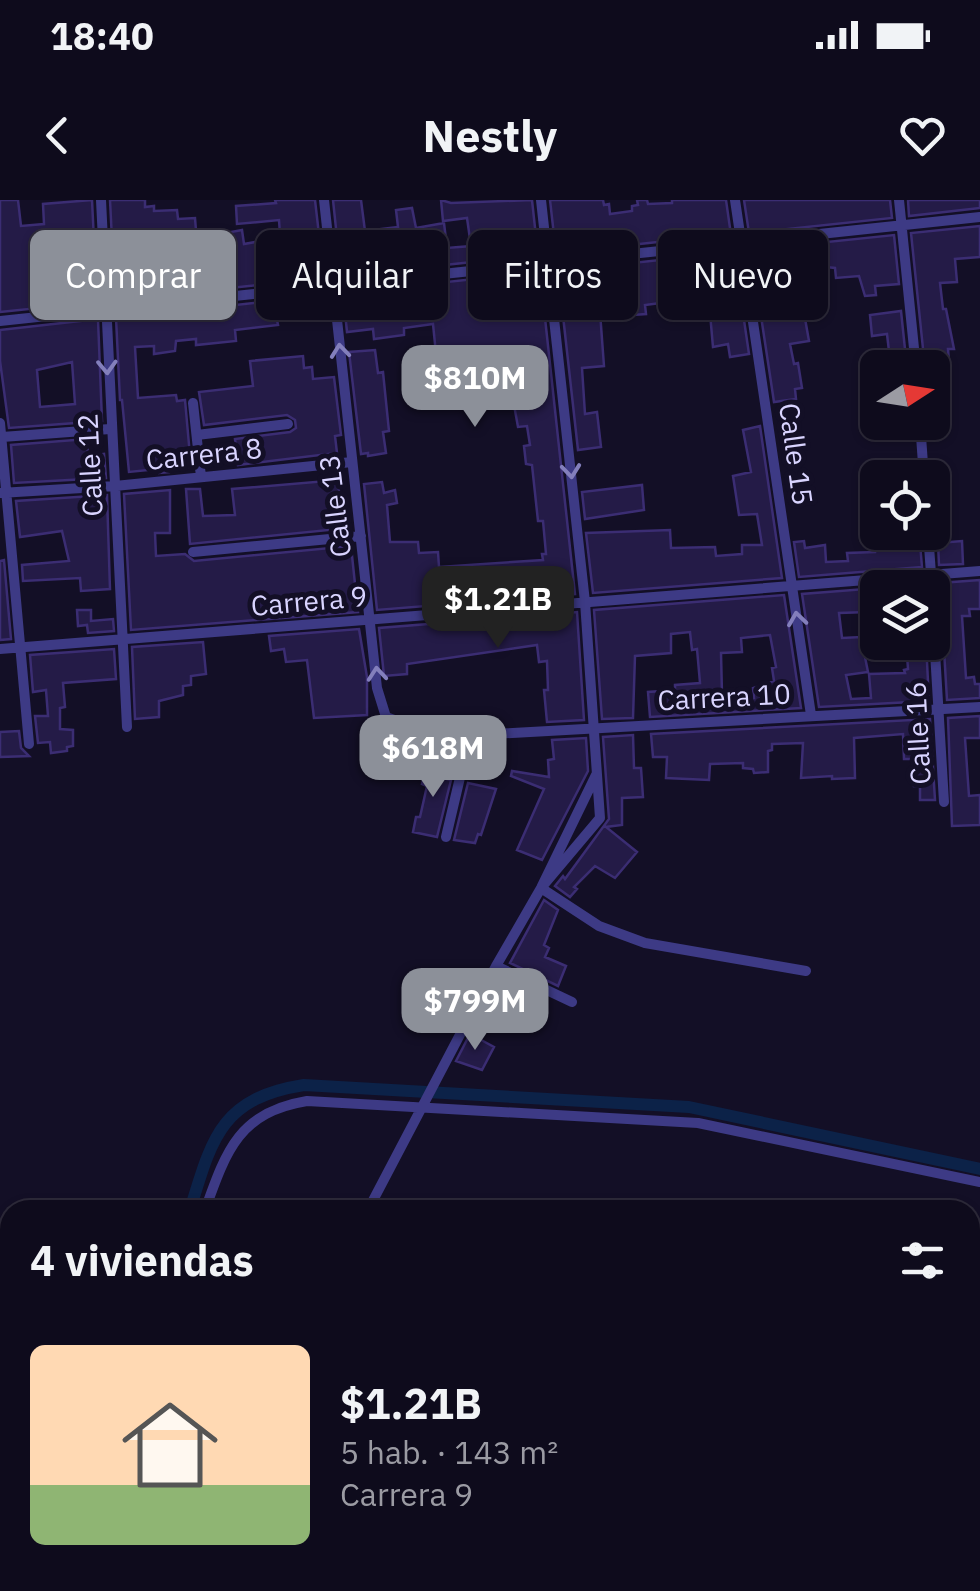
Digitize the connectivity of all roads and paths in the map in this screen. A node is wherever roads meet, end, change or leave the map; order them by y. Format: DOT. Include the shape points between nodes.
graph roads {
  1 [pos="101,200"];
  2 [pos="324,200"];
  3 [pos="541,200"];
  4 [pos="735,200"];
  5 [pos="898,200"];
  6 [pos="980,217"];
  7 [pos="901,226"];
  8 [pos="102,230"];
  9 [pos="327,230"];
  10 [pos="545,230"];
  11 [pos="740,230"];
  12 [pos="828,233"];
  13 [pos="30,318"];
  14 [pos="105,320"];
  15 [pos="337,320"];
  16 [pos="555,320"];
  17 [pos="753,320"];
  18 [pos="0,321"];
  19 [pos="914,350"];
  20 [pos="193,403"];
  21 [pos="0,422"];
  22 [pos="288,424"];
  23 [pos="110,428"];
  24 [pos="196,435"];
  25 [pos="2,437"];
  26 [pos="352,462"];
  27 [pos="201,477"];
  28 [pos="114,486"];
  29 [pos="4,493"];
  30 [pos="361,536"];
  31 [pos="193,552"];
  32 [pos="980,571"];
  33 [pos="950,573"];
  34 [pos="860,580"];
  35 [pos="792,585"];
  36 [pos="585,602"];
  37 [pos="372,618"];
  38 [pos="121,639"];
  39 [pos="22,648"];
  40 [pos="0,650"];
  41 [pos="936,660"];
  42 [pos="980,707"];
  43 [pos="939,709"];
  44 [pos="811,715"];
  45 [pos="127,727"];
  46 [pos="594,727"];
  47 [pos="470,735"];
  48 [pos="29,744"];
  49 [pos="596,774"];
  50 [pos="944,802"];
  51 [pos="446,836"];
  52 [pos="542,888"];
  53 [pos="496,966"];
  54 [pos="806,971"];
  55 [pos="572,1002"];
  56 [pos="423,1106"];
  57 [pos="980,1182"];
  58 [pos="209,1200"];
  59 [pos="373,1200"];
  1 -- 8 [label="street, Calle 12"];
  2 -- 9 [label="street, Calle 13"];
  3 -- 10 [label="street"];
  4 -- 11 [label="street, Calle 15"];
  5 -- 7 [label="street"];
  6 -- 7 [label="street"];
  7 -- 12 [label="street"];
  7 -- 19 [label="street"];
  13 -- 18 [label="street"];
  14 -- 23 [label="street, Calle 12, one-way"];
  26 -- 15 [label="street, Calle 13, one-way"];
  16 -- 36 [label="street, one-way"];
  17 -- 35 [label="street, Calle 15"];
  20 -- 24 [label="street"];
  21 -- 25 [label="street"];
  22 -- 24 [label="street"];
  23 -- 25 [label="street"];
  23 -- 28 [label="street, Calle 12"];
  24 -- 27 [label="street"];
  25 -- 29 [label="street"];
  26 -- 27 [label="street, Carrera 8"];
  26 -- 30 [label="street, Calle 13"];
  27 -- 28 [label="street, Carrera 8"];
  28 -- 29 [label="street, Carrera 8"];
  28 -- 38 [label="street, Calle 12"];
  29 -- 39 [label="street"];
  30 -- 31 [label="street"];
  30 -- 37 [label="street, Calle 13"];
  32 -- 33 [label="street, Carrera 9"];
  34 -- 35 [label="street, Carrera 9"];
  35 -- 36 [label="street, Carrera 9"];
  44 -- 35 [label="street, Calle 15, one-way"];
  36 -- 37 [label="street, Carrera 9"];
  36 -- 46 [label="street"];
  37 -- 38 [label="street, Carrera 9"];
  47 -- 37 [label="street, Calle 13, one-way" via="440,737 386,717"];
  38 -- 39 [label="street, Carrera 9"];
  38 -- 45 [label="street, Calle 12"];
  39 -- 40 [label="street, Carrera 9"];
  39 -- 48 [label="street"];
  41 -- 43 [label="street, Calle 16"];
  42 -- 43 [label="street, Carrera 10"];
  43 -- 44 [label="street, Carrera 10"];
  43 -- 50 [label="street, Calle 16"];
  44 -- 46 [label="street, Carrera 10"];
  46 -- 47 [label="street, Carrera 10"];
  46 -- 49 [label="street"];
  47 -- 51 [label="street"];
  49 -- 52 [label="street"];
  49 -- 52 [label="street" via="600,818"];
  52 -- 53 [label="street"];
  52 -- 54 [label="street" via="599,926 645,943"];
  53 -- 55 [label="street"];
  53 -- 56 [label="street"];
  56 -- 57 [label="street" via="698,1123"];
  56 -- 58 [label="street" via="307,1101 272,1108 238,1135"];
  56 -- 59 [label="street"];
}
